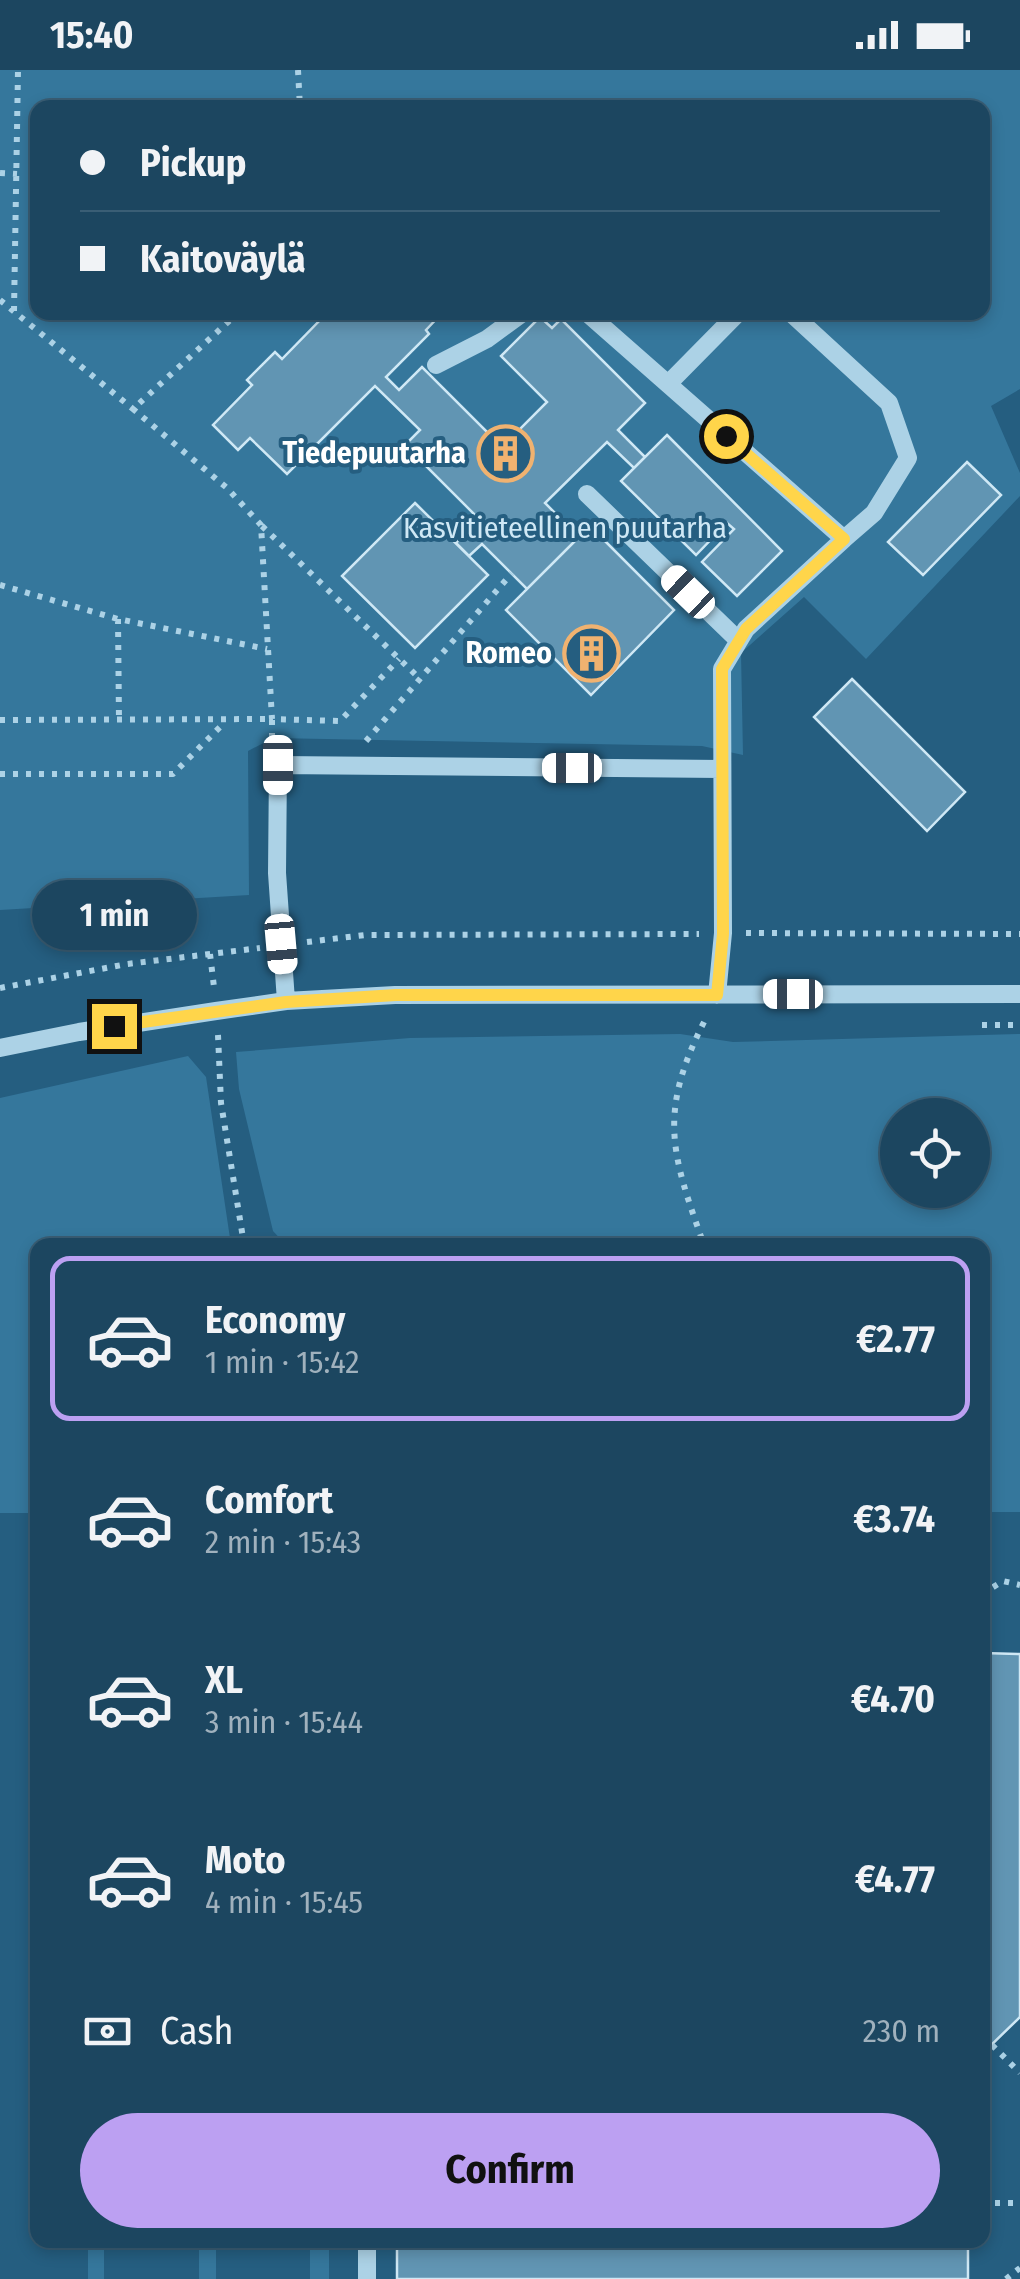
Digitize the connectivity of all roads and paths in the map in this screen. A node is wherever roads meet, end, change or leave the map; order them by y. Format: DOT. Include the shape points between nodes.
graph roads {
  1 [pos="18,70"];
  2 [pos="298,70"];
  3 [pos="300,100"];
  4 [pos="0,174"];
  5 [pos="17,174"];
  6 [pos="0,300"];
  7 [pos="14,311"];
  8 [pos="230,320"];
  9 [pos="513,320"];
  10 [pos="595,320"];
  11 [pos="731,320"];
  12 [pos="799,320"];
  13 [pos="436,365"];
  14 [pos="668,384"];
  15 [pos="133,410"];
  16 [pos="587,494"];
  17 [pos="261,525"];
  18 [pos="844,539"];
  19 [pos="512,573"];
  20 [pos="0,585"];
  21 [pos="118,619"];
  22 [pos="739,642"];
  23 [pos="268,650"];
  24 [pos="400,659"];
  25 [pos="420,678"];
  26 [pos="272,719"];
  27 [pos="0,720"];
  28 [pos="119,720"];
  29 [pos="226,721"];
  30 [pos="270,755"];
  31 [pos="348,766"];
  32 [pos="722,770"];
  33 [pos="0,774"];
  34 [pos="723,934"];
  35 [pos="1020,934"];
  36 [pos="281,944"];
  37 [pos="0,988"];
  38 [pos="1020,994"];
  39 [pos="717,995"];
  40 [pos="286,1002"];
  41 [pos="982,1025"];
  42 [pos="1020,1025"];
  43 [pos="0,1048"];
  44 [pos="221,1103"];
  45 [pos="243,1238"];
  46 [pos="701,1238"];
  47 [pos="1020,1585"];
  48 [pos="990,1589"];
  49 [pos="992,2045"];
  50 [pos="1020,2073"];
  51 [pos="990,2203"];
  52 [pos="1020,2204"];
  53 [pos="367,2248"];
  54 [pos="1020,2268"];
  55 [pos="367,2279"];
  56 [pos="1006,2279"];
  1 -- 5 [label="path"];
  2 -- 3 [label="path"];
  4 -- 5 [label="path"];
  5 -- 7 [label="path"];
  6 -- 7 [label="path"];
  7 -- 15 [label="path"];
  8 -- 15 [label="path"];
  9 -- 13 [label="street"];
  10 -- 14 [label="street"];
  11 -- 14 [label="street"];
  12 -- 18 [label="street" via="888,402 908,458 874,513"];
  14 -- 18 [label="street"];
  15 -- 17 [label="path"];
  16 -- 22 [label="street"];
  17 -- 23 [label="path"];
  17 -- 24 [label="path"];
  18 -- 22 [label="street"];
  19 -- 25 [label="path"];
  20 -- 21 [label="path"];
  21 -- 23 [label="path"];
  21 -- 28 [label="path"];
  22 -- 32 [label="street" via="722,669"];
  23 -- 26 [label="path"];
  24 -- 25 [label="path"];
  24 -- 26 [label="path" via="340,720"];
  25 -- 31 [label="path"];
  26 -- 29 [label="path"];
  26 -- 30 [label="path"];
  27 -- 28 [label="path"];
  28 -- 29 [label="path"];
  29 -- 33 [label="path" via="173,774"];
  31 -- 32 [label="street"];
  31 -- 36 [label="street" via="278,765"];
  32 -- 34 [label="street"];
  34 -- 35 [label="path"];
  34 -- 36 [label="path" via="366,935"];
  34 -- 39 [label="street"];
  36 -- 37 [label="path"];
  36 -- 40 [label="street"];
  38 -- 39 [label="street"];
  39 -- 40 [label="street" via="396,995"];
  39 -- 46 [label="path" via="681,1070 672,1114 679,1176"];
  40 -- 43 [label="street"];
  41 -- 42 [label="path"];
  44 -- 45 [label="path"];
  47 -- 48 [label="path" via="1004,1581"];
  49 -- 50 [label="path"];
  51 -- 52 [label="path"];
  53 -- 55 [label="street"];
  54 -- 56 [label="path"];
}
